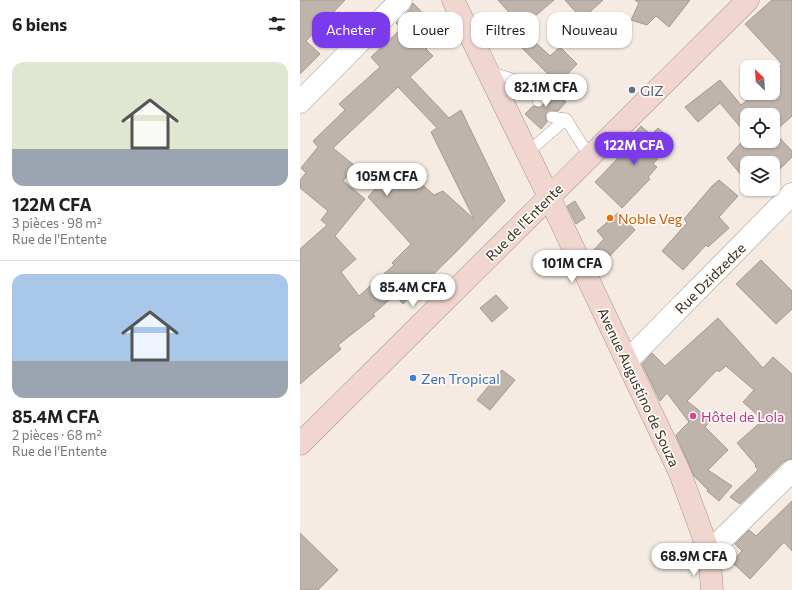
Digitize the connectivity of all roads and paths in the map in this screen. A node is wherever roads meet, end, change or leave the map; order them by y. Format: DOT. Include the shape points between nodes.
graph roads {
  1 [pos="401,0"];
  2 [pos="453,0"];
  3 [pos="748,0"];
  4 [pos="488,72"];
  5 [pos="538,101"];
  6 [pos="300,102"];
  7 [pos="552,117"];
  8 [pos="566,119"];
  9 [pos="528,152"];
  10 [pos="590,157"];
  11 [pos="792,194"];
  12 [pos="549,197"];
  13 [pos="627,361"];
  14 [pos="300,444"];
  15 [pos="792,471"];
  16 [pos="709,557"];
  17 [pos="712,590"];
  18 [pos="721,590"];
  1 -- 6 [label="street"];
  2 -- 4 [label="main road, Avenue Augustino de Souza"];
  3 -- 10 [label="main road, Rue de l'Entente"];
  4 -- 5 [label="lane" via="536,86"];
  4 -- 9 [label="main road, Avenue Augustino de Souza"];
  7 -- 8 [label="lane"];
  8 -- 9 [label="lane"];
  8 -- 10 [label="lane"];
  9 -- 12 [label="main road, Avenue Augustino de Souza"];
  10 -- 12 [label="main road, Rue de l'Entente"];
  11 -- 13 [label="street, Rue Dzidzedze"];
  12 -- 13 [label="main road, Avenue Augustino de Souza"];
  12 -- 14 [label="main road, Rue de l'Entente"];
  13 -- 16 [label="main road, Avenue Augustino de Souza" via="680,473"];
  15 -- 16 [label="street"];
  16 -- 17 [label="main road, Avenue Augustino de Souza"];
  16 -- 18 [label="main road, Avenue Augustino de Souza"];
}
